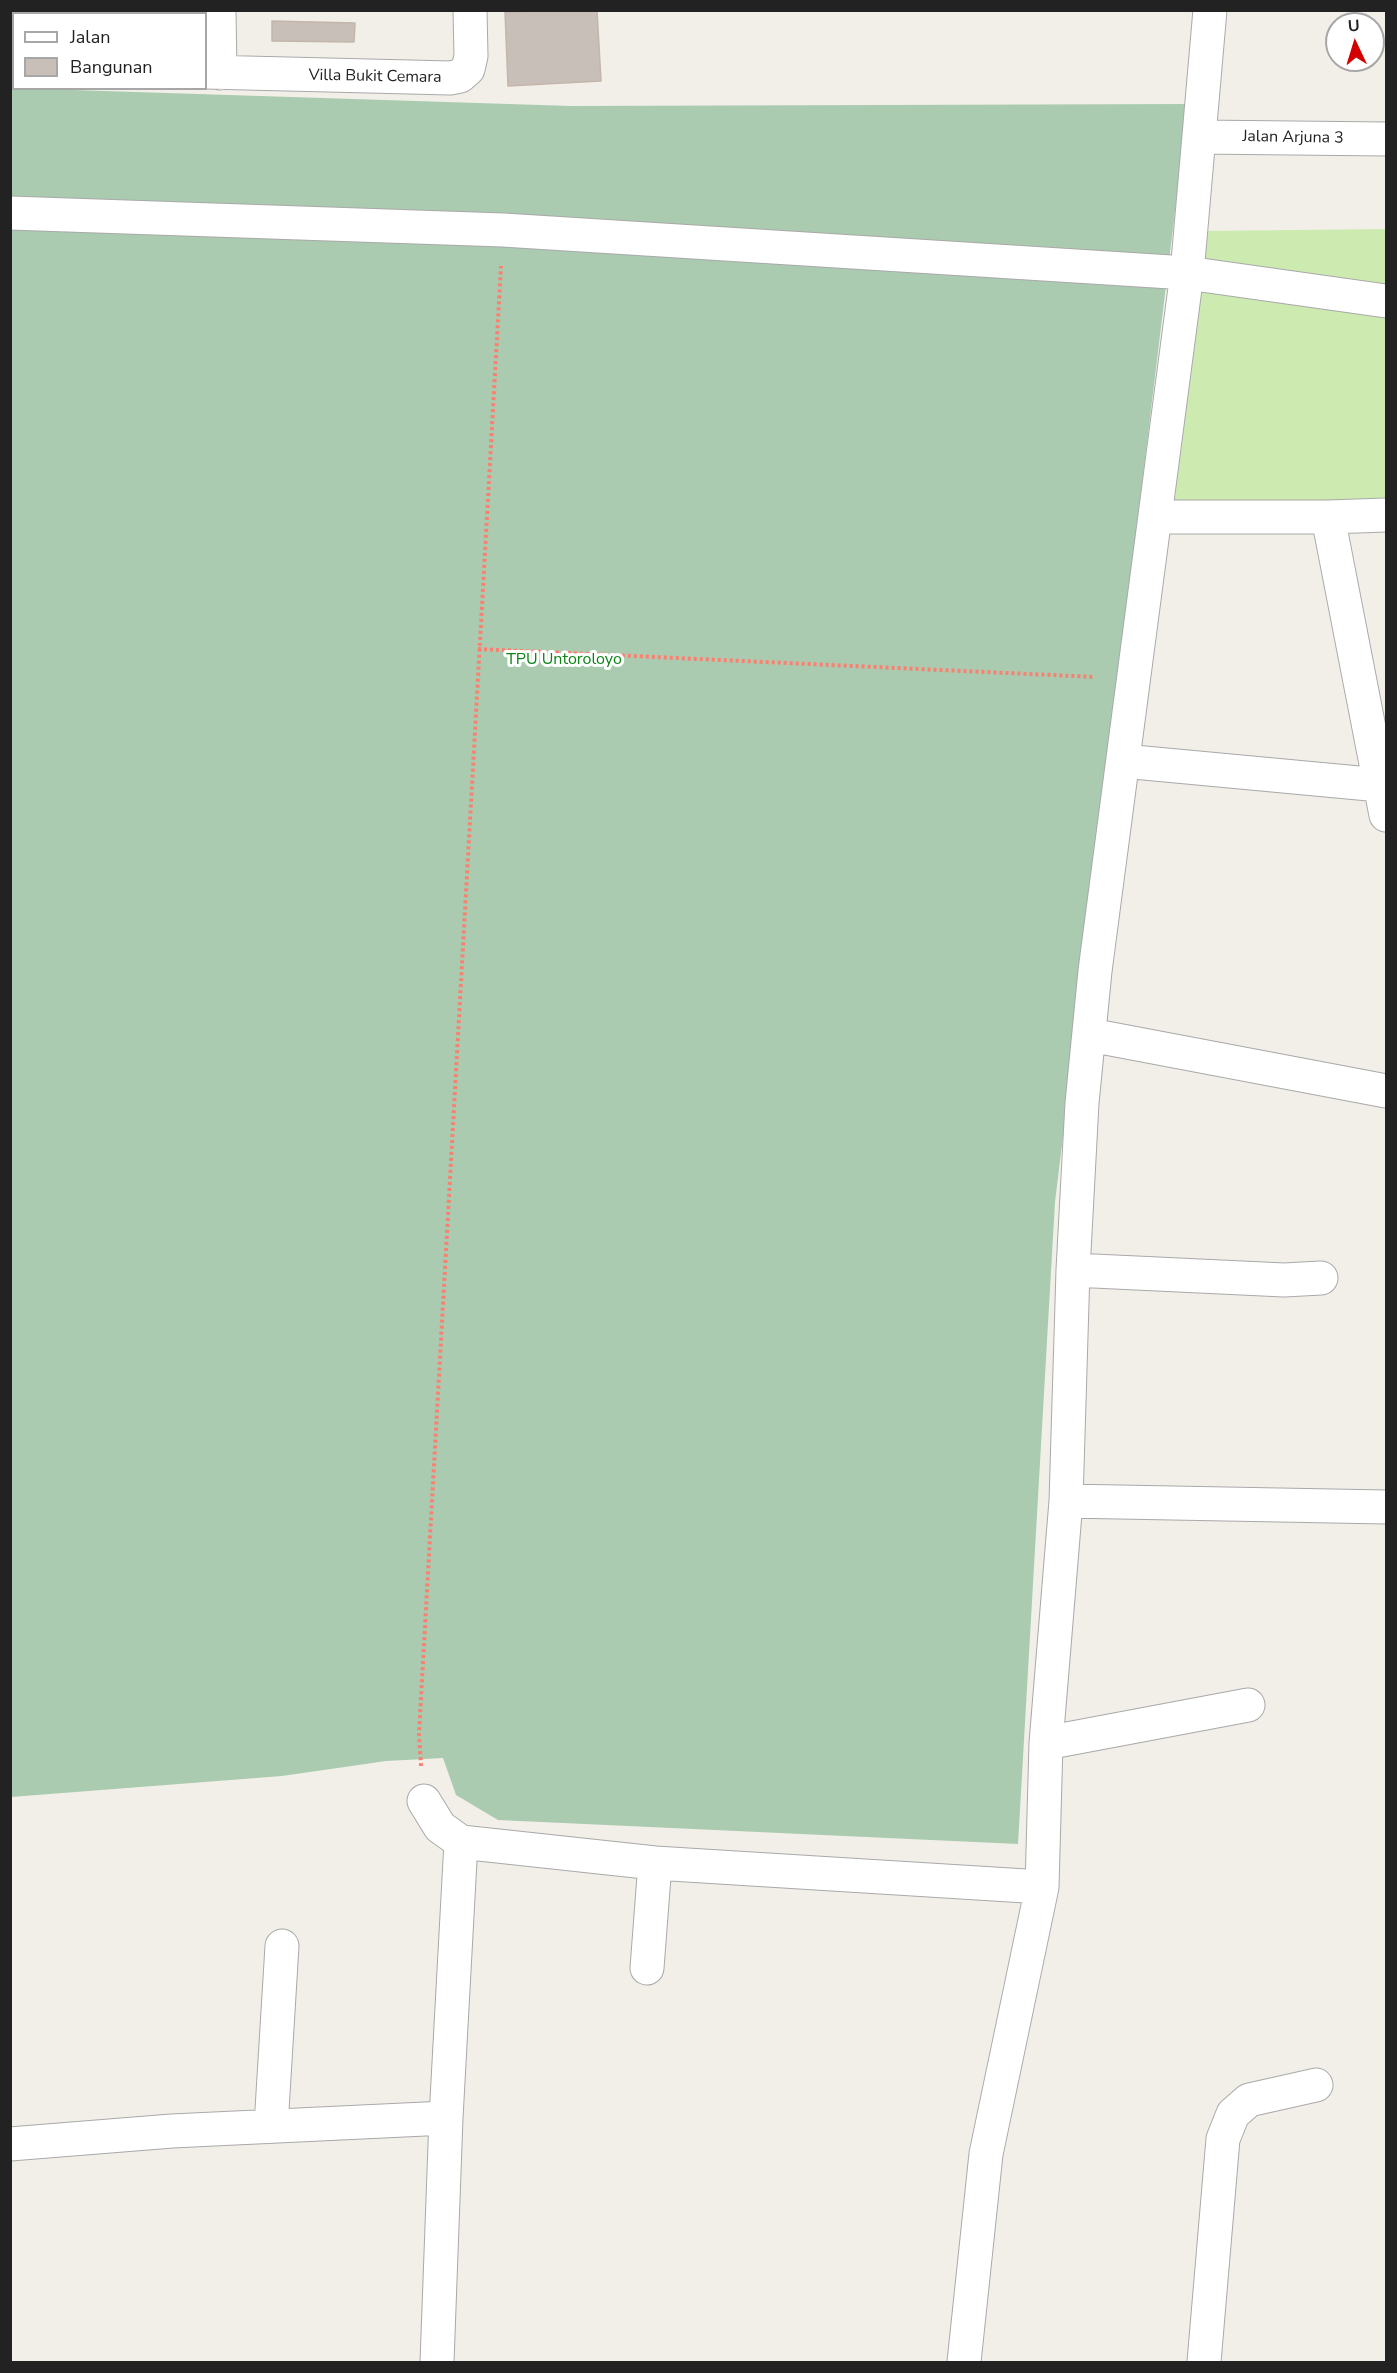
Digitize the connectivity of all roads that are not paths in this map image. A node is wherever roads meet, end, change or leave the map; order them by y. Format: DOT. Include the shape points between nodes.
graph roads {
  1 [pos="219,10"];
  2 [pos="470,10"];
  3 [pos="1210,10"];
  4 [pos="213,72"];
  5 [pos="1199,137"];
  6 [pos="1386,139"];
  7 [pos="10,213"];
  8 [pos="1187,273"];
  9 [pos="1386,301"];
  10 [pos="1386,515"];
  11 [pos="1156,517"];
  12 [pos="1328,518"];
  13 [pos="1123,761"];
  14 [pos="1383,800"];
  15 [pos="1090,1035"];
  16 [pos="1386,1091"];
  17 [pos="1073,1270"];
  18 [pos="1321,1278"];
  19 [pos="1066,1501"];
  20 [pos="1386,1507"];
  21 [pos="1248,1706"];
  22 [pos="1046,1743"];
  23 [pos="424,1801"];
  24 [pos="461,1842"];
  25 [pos="655,1863"];
  26 [pos="1042,1887"];
  27 [pos="282,1946"];
  28 [pos="647,1968"];
  29 [pos="1316,2085"];
  30 [pos="446,2118"];
  31 [pos="271,2126"];
  32 [pos="10,2144"];
  33 [pos="437,2362"];
  34 [pos="964,2362"];
  35 [pos="1204,2362"];
  1 -- 4 [label="street"];
  2 -- 4 [label="street, Villa Bukit Cemara" via="471,56 468,69 460,76"];
  3 -- 5 [label="street"];
  5 -- 6 [label="street, Jalan Arjuna 3"];
  5 -- 8 [label="street"];
  7 -- 8 [label="street" via="503,230"];
  8 -- 9 [label="street"];
  8 -- 11 [label="street"];
  10 -- 12 [label="street"];
  11 -- 12 [label="street"];
  11 -- 13 [label="street"];
  12 -- 14 [label="street"];
  13 -- 14 [label="street"];
  13 -- 15 [label="street"];
  15 -- 16 [label="street"];
  15 -- 17 [label="street" via="1082,1103"];
  17 -- 18 [label="street" via="1284,1280"];
  17 -- 19 [label="street"];
  19 -- 20 [label="street"];
  19 -- 22 [label="street"];
  21 -- 22 [label="street"];
  22 -- 26 [label="street"];
  23 -- 24 [label="street" via="440,1827"];
  24 -- 25 [label="street"];
  24 -- 30 [label="street"];
  25 -- 26 [label="street"];
  25 -- 28 [label="street"];
  26 -- 34 [label="street" via="986,2154"];
  27 -- 31 [label="street"];
  29 -- 35 [label="street" via="1249,2100 1233,2114 1223,2139"];
  30 -- 31 [label="street"];
  30 -- 33 [label="street"];
  31 -- 32 [label="street"];
}
